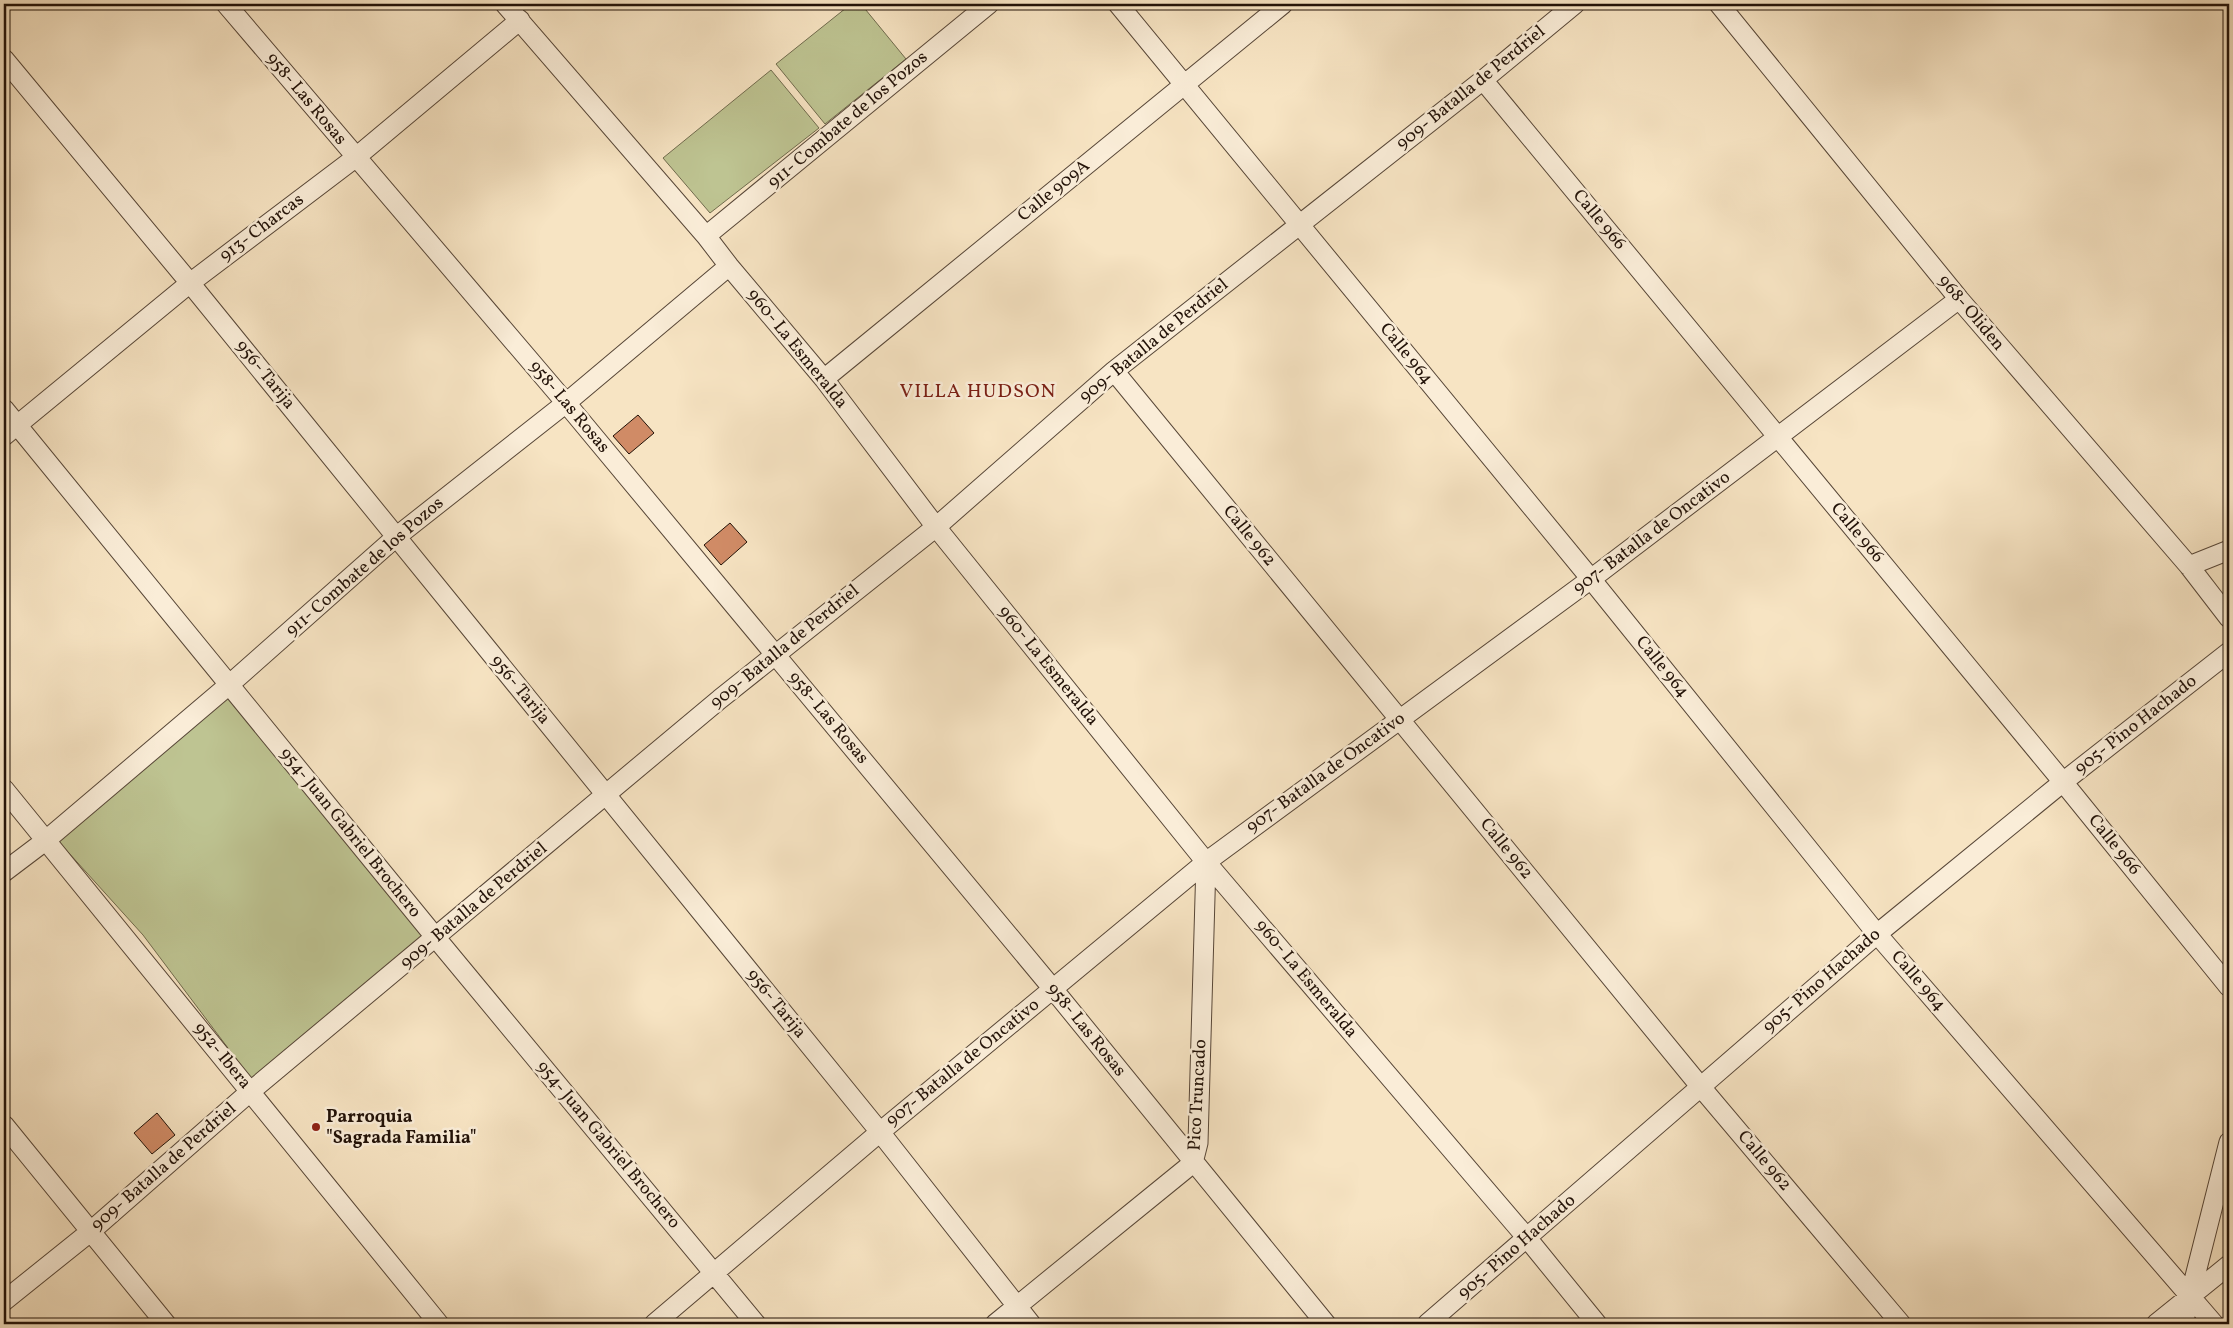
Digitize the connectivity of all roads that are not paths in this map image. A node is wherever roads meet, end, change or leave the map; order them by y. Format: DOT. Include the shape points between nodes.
graph roads {
  1 [pos="226,4"];
  2 [pos="506,4"];
  3 [pos="989,4"];
  4 [pos="1118,4"];
  5 [pos="1283,4"];
  6 [pos="1574,4"];
  7 [pos="1719,4"];
  8 [pos="520,20"];
  9 [pos="4,59"];
  10 [pos="1483,80"];
  11 [pos="1185,85"];
  12 [pos="355,158"];
  13 [pos="1299,224"];
  14 [pos="706,236"];
  15 [pos="729,266"];
  16 [pos="190,283"];
  17 [pos="1959,299"];
  18 [pos="1114,371"];
  19 [pos="824,378"];
  20 [pos="566,403"];
  21 [pos="4,409"];
  22 [pos="10,430"];
  23 [pos="1778,438"];
  24 [pos="936,527"];
  25 [pos="396,537"];
  26 [pos="2229,550"];
  27 [pos="2189,566"];
  28 [pos="1591,579"];
  29 [pos="2229,618"];
  30 [pos="2229,652"];
  31 [pos="775,654"];
  32 [pos="230,684"];
  33 [pos="1400,719"];
  34 [pos="2063,782"];
  35 [pos="4,788"];
  36 [pos="606,796"];
  37 [pos="45,841"];
  38 [pos="1206,862"];
  39 [pos="4,872"];
  40 [pos="1877,934"];
  41 [pos="436,938"];
  42 [pos="2229,987"];
  43 [pos="1053,989"];
  44 [pos="1700,1086"];
  45 [pos="251,1091"];
  46 [pos="4,1125"];
  47 [pos="880,1132"];
  48 [pos="2229,1142"];
  49 [pos="1193,1163"];
  50 [pos="90,1232"];
  51 [pos="1527,1238"];
  52 [pos="2229,1265"];
  53 [pos="714,1273"];
  54 [pos="2192,1296"];
  55 [pos="4,1301"];
  56 [pos="1016,1306"];
  57 [pos="166,1324"];
  58 [pos="439,1324"];
  59 [pos="654,1324"];
  60 [pos="756,1324"];
  61 [pos="995,1324"];
  62 [pos="1031,1324"];
  63 [pos="1326,1324"];
  64 [pos="1427,1324"];
  65 [pos="1597,1324"];
  66 [pos="1901,1324"];
  67 [pos="2156,1324"];
  68 [pos="2183,1324"];
  69 [pos="2214,1324"];
  1 -- 12 [label="street, 958- Las Rosas"];
  2 -- 8 [label="street, 960- La Esmeralda"];
  3 -- 14 [label="street, 911- Combate de los Pozos"];
  4 -- 11 [label="street, Calle 964"];
  5 -- 11 [label="street, Calle 909A"];
  6 -- 10 [label="street, 909- Batalla de Perdriel"];
  7 -- 17 [label="street, 968- Oliden"];
  8 -- 12 [label="street, 913- Charcas"];
  8 -- 14 [label="street, 960- La Esmeralda"];
  9 -- 16 [label="street, 956- Tarija"];
  10 -- 13 [label="street, 909- Batalla de Perdriel"];
  10 -- 23 [label="street, Calle 966"];
  11 -- 13 [label="street, Calle 964"];
  11 -- 19 [label="street, Calle 909A"];
  12 -- 16 [label="street, 913- Charcas"];
  12 -- 20 [label="street, 958- Las Rosas"];
  13 -- 18 [label="street, 909- Batalla de Perdriel"];
  13 -- 28 [label="street, Calle 964"];
  14 -- 15 [label="street, 960- La Esmeralda"];
  15 -- 19 [label="street, 960- La Esmeralda"];
  15 -- 20 [label="street, 911- Combate de los Pozos"];
  16 -- 22 [label="street, 913- Charcas"];
  16 -- 25 [label="street, 956- Tarija"];
  17 -- 23 [label="street, 907- Batalla de Oncativo"];
  17 -- 27 [label="street, 968- Oliden"];
  18 -- 24 [label="street, 909- Batalla de Perdriel"];
  18 -- 33 [label="street, Calle 962"];
  19 -- 24 [label="street, 960- La Esmeralda"];
  20 -- 25 [label="street, 911- Combate de los Pozos"];
  20 -- 31 [label="street, 958- Las Rosas"];
  21 -- 22 [label="street, 954- Juan Gabriel Brochero"];
  22 -- 32 [label="street, 954- Juan Gabriel Brochero"];
  23 -- 28 [label="street, 907- Batalla de Oncativo"];
  23 -- 34 [label="street, Calle 966"];
  24 -- 31 [label="street, 909- Batalla de Perdriel"];
  24 -- 38 [label="street, 960- La Esmeralda"];
  25 -- 32 [label="street, 911- Combate de los Pozos"];
  25 -- 36 [label="street, 956- Tarija"];
  26 -- 27 [label="street"];
  27 -- 29 [label="street, 968- Oliden"];
  28 -- 33 [label="street, 907- Batalla de Oncativo"];
  28 -- 40 [label="street, Calle 964"];
  30 -- 34 [label="street, 905- Pino Hachado"];
  31 -- 36 [label="street, 909- Batalla de Perdriel"];
  31 -- 43 [label="street, 958- Las Rosas"];
  32 -- 37 [label="street, 911- Combate de los Pozos"];
  32 -- 41 [label="street, 954- Juan Gabriel Brochero"];
  33 -- 38 [label="street, 907- Batalla de Oncativo"];
  33 -- 44 [label="street, Calle 962"];
  34 -- 40 [label="street, 905- Pino Hachado"];
  34 -- 42 [label="street, Calle 966"];
  35 -- 37 [label="street, 952- Ibera"];
  36 -- 41 [label="street, 909- Batalla de Perdriel"];
  36 -- 47 [label="street, 956- Tarija"];
  37 -- 39 [label="street, 911- Combate de los Pozos"];
  37 -- 45 [label="street, 952- Ibera"];
  38 -- 43 [label="street, 907- Batalla de Oncativo"];
  38 -- 49 [label="street, Pico Truncado" via="1198,1143"];
  38 -- 51 [label="street, 960- La Esmeralda"];
  40 -- 44 [label="street, 905- Pino Hachado"];
  40 -- 54 [label="street, Calle 964"];
  41 -- 45 [label="street, 909- Batalla de Perdriel"];
  41 -- 53 [label="street, 954- Juan Gabriel Brochero"];
  43 -- 47 [label="street, 907- Batalla de Oncativo"];
  43 -- 49 [label="street, 958- Las Rosas"];
  44 -- 51 [label="street, 905- Pino Hachado"];
  44 -- 66 [label="street, Calle 962"];
  45 -- 50 [label="street, 909- Batalla de Perdriel"];
  45 -- 58 [label="street, 952- Ibera"];
  46 -- 50 [label="street"];
  47 -- 53 [label="street, 907- Batalla de Oncativo"];
  47 -- 56 [label="street, 956- Tarija"];
  48 -- 54 [label="street"];
  49 -- 56 [label="street, Pico Truncado"];
  49 -- 63 [label="street, 958- Las Rosas"];
  50 -- 55 [label="street, 909- Batalla de Perdriel"];
  50 -- 57 [label="street"];
  51 -- 64 [label="street, 905- Pino Hachado"];
  51 -- 65 [label="street, 960- La Esmeralda"];
  52 -- 54 [label="street"];
  53 -- 59 [label="street, 907- Batalla de Oncativo"];
  53 -- 60 [label="street, 954- Juan Gabriel Brochero"];
  54 -- 67 [label="street"];
  54 -- 68 [label="street"];
  54 -- 69 [label="street, Calle 964"];
  56 -- 61 [label="street, Pico Truncado"];
  56 -- 62 [label="street, 956- Tarija"];
}
